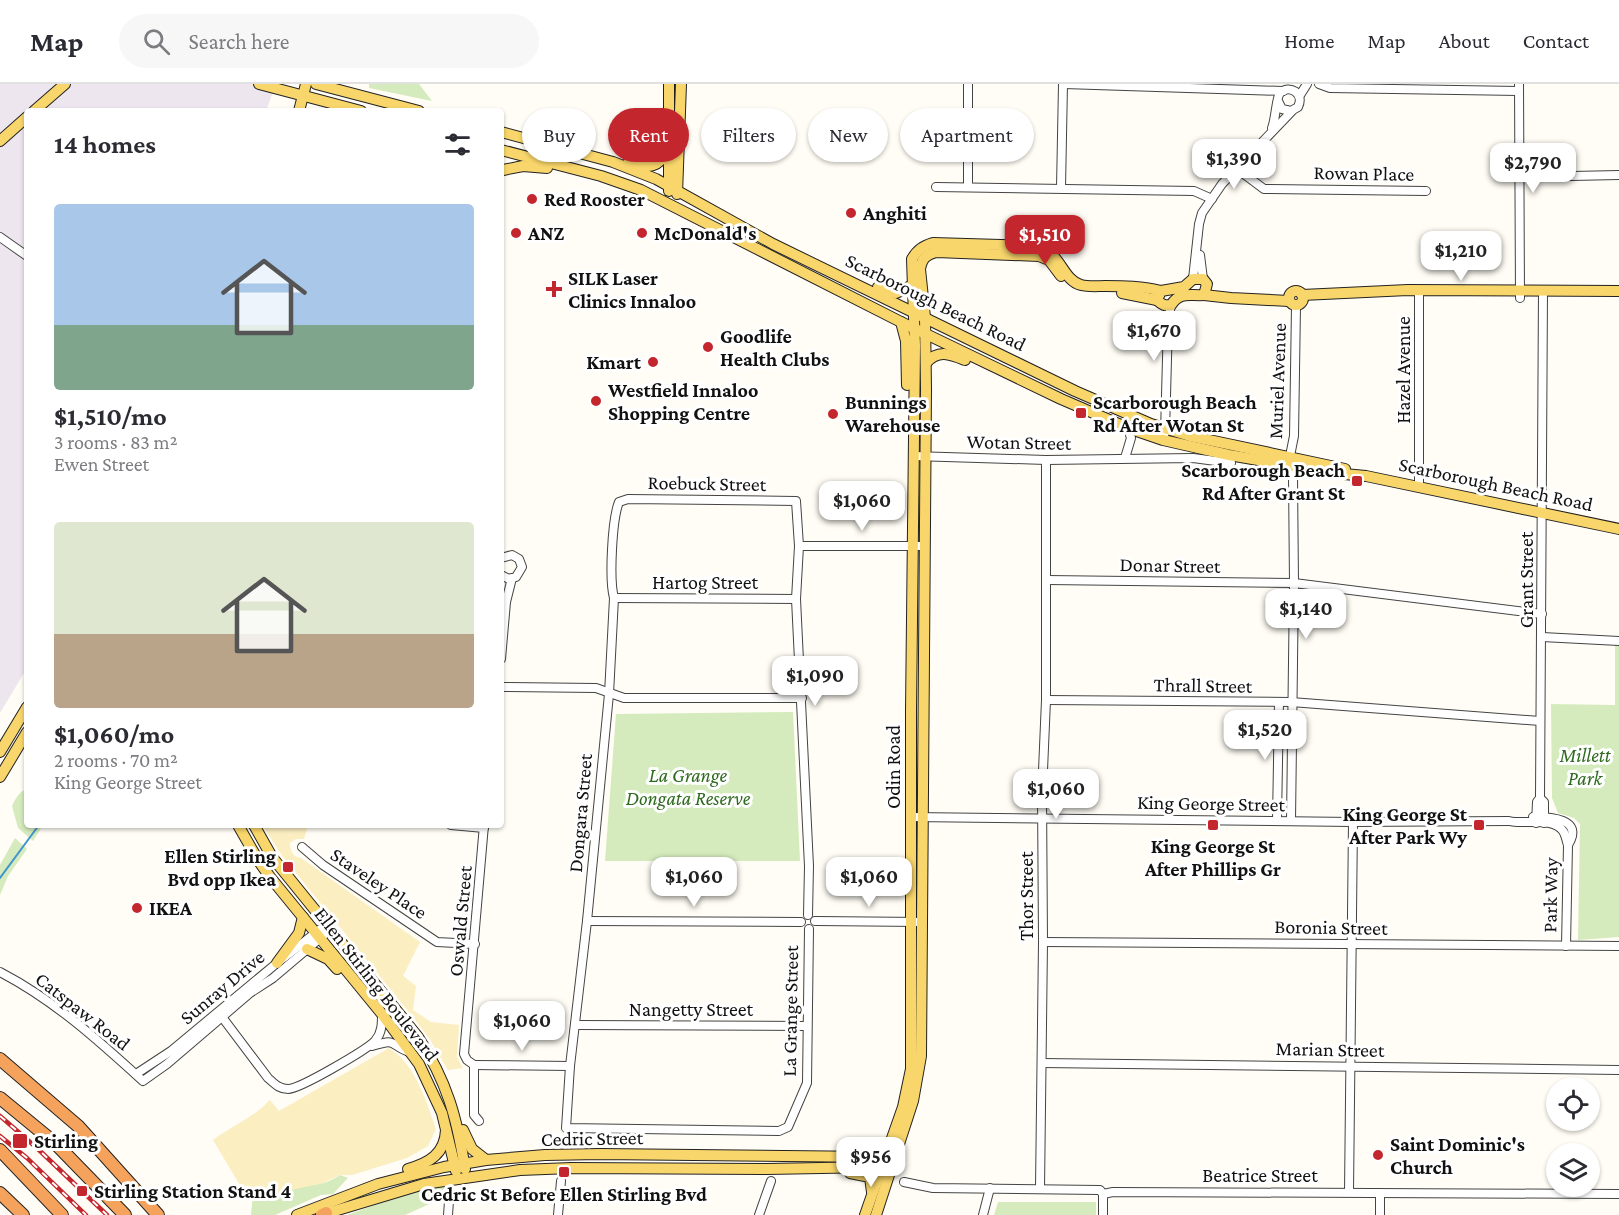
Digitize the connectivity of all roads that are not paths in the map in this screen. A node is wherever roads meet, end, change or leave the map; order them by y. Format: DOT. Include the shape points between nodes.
graph roads {
  1 [pos="65,84"];
  2 [pos="259,84"];
  3 [pos="306,84"];
  4 [pos="318,84"];
  5 [pos="669,84"];
  6 [pos="681,84"];
  7 [pos="968,84"];
  8 [pos="1064,84"];
  9 [pos="1307,84"];
  10 [pos="1319,84"];
  11 [pos="1519,87"];
  12 [pos="1261,88"];
  13 [pos="1290,88"];
  14 [pos="1300,95"];
  15 [pos="303,96"];
  16 [pos="316,99"];
  17 [pos="1278,100"];
  18 [pos="37,108"];
  19 [pos="299,108"];
  20 [pos="314,108"];
  21 [pos="350,108"];
  22 [pos="408,108"];
  23 [pos="669,108"];
  24 [pos="1292,111"];
  25 [pos="24,120"];
  26 [pos="1269,134"];
  27 [pos="504,135"];
  28 [pos="519,138"];
  29 [pos="0,141"];
  30 [pos="504,151"];
  31 [pos="513,153"];
  32 [pos="608,161"];
  33 [pos="613,162"];
  34 [pos="661,162"];
  35 [pos="668,162"];
  36 [pos="1236,168"];
  37 [pos="504,169"];
  38 [pos="504,171"];
  39 [pos="583,171"];
  40 [pos="1619,175"];
  41 [pos="1520,177"];
  42 [pos="668,185"];
  43 [pos="968,187"];
  44 [pos="936,188"];
  45 [pos="1061,188"];
  46 [pos="679,191"];
  47 [pos="1426,191"];
  48 [pos="1212,199"];
  49 [pos="672,206"];
  50 [pos="0,237"];
  51 [pos="952,248"];
  52 [pos="24,254"];
  53 [pos="830,270"];
  54 [pos="1202,284"];
  55 [pos="913,285"];
  56 [pos="1619,291"];
  57 [pos="1419,293"];
  58 [pos="1520,294"];
  59 [pos="1543,294"];
  60 [pos="1619,297"];
  61 [pos="1296,299"];
  62 [pos="1163,300"];
  63 [pos="914,311"];
  64 [pos="925,316"];
  65 [pos="901,322"];
  66 [pos="915,328"];
  67 [pos="926,334"];
  68 [pos="926,363"];
  69 [pos="1030,384"];
  70 [pos="914,408"];
  71 [pos="1128,428"];
  72 [pos="1165,435"];
  73 [pos="913,456"];
  74 [pos="926,457"];
  75 [pos="1125,458"];
  76 [pos="1046,460"];
  77 [pos="1294,460"];
  78 [pos="1231,463"];
  79 [pos="1419,486"];
  80 [pos="619,502"];
  81 [pos="1543,513"];
  82 [pos="1619,529"];
  83 [pos="799,546"];
  84 [pos="919,546"];
  85 [pos="504,556"];
  86 [pos="506,577"];
  87 [pos="1047,580"];
  88 [pos="1294,583"];
  89 [pos="614,598"];
  90 [pos="796,598"];
  91 [pos="1542,614"];
  92 [pos="504,625"];
  93 [pos="1542,637"];
  94 [pos="1619,641"];
  95 [pos="504,687"];
  96 [pos="609,694"];
  97 [pos="802,698"];
  98 [pos="1046,700"];
  99 [pos="1279,702"];
  100 [pos="1291,702"];
  101 [pos="24,712"];
  102 [pos="1540,721"];
  103 [pos="24,738"];
  104 [pos="20,745"];
  105 [pos="0,751"];
  106 [pos="0,767"];
  107 [pos="0,777"];
  108 [pos="917,817"];
  109 [pos="1043,818"];
  110 [pos="1540,820"];
  111 [pos="1277,821"];
  112 [pos="1290,821"];
  113 [pos="1353,822"];
  114 [pos="240,828"];
  115 [pos="256,828"];
  116 [pos="484,828"];
  117 [pos="1567,829"];
  118 [pos="302,847"];
  119 [pos="303,917"];
  120 [pos="808,919"];
  121 [pos="587,921"];
  122 [pos="917,922"];
  123 [pos="329,926"];
  124 [pos="318,935"];
  125 [pos="1043,942"];
  126 [pos="1352,942"];
  127 [pos="475,944"];
  128 [pos="1566,946"];
  129 [pos="1619,946"];
  130 [pos="307,949"];
  131 [pos="277,963"];
  132 [pos="0,972"];
  133 [pos="351,976"];
  134 [pos="220,1014"];
  135 [pos="382,1014"];
  136 [pos="576,1025"];
  137 [pos="807,1026"];
  138 [pos="366,1048"];
  139 [pos="412,1054"];
  140 [pos="0,1059"];
  141 [pos="1041,1063"];
  142 [pos="474,1065"];
  143 [pos="1352,1065"];
  144 [pos="570,1066"];
  145 [pos="1619,1070"];
  146 [pos="140,1077"];
  147 [pos="0,1098"];
  148 [pos="450,1099"];
  149 [pos="479,1121"];
  150 [pos="446,1124"];
  151 [pos="566,1128"];
  152 [pos="0,1150"];
  153 [pos="891,1155"];
  154 [pos="486,1160"];
  155 [pos="460,1164"];
  156 [pos="887,1168"];
  157 [pos="817,1169"];
  158 [pos="462,1178"];
  159 [pos="561,1181"];
  160 [pos="771,1181"];
  161 [pos="904,1182"];
  162 [pos="378,1184"];
  163 [pos="990,1188"];
  164 [pos="1040,1189"];
  165 [pos="1350,1192"];
  166 [pos="0,1193"];
  167 [pos="1380,1193"];
  168 [pos="1103,1194"];
  169 [pos="1619,1194"];
  170 [pos="871,1199"];
  171 [pos="448,1201"];
  172 [pos="323,1214"];
  173 [pos="23,1215"];
  174 [pos="62,1215"];
  175 [pos="125,1215"];
  176 [pos="158,1215"];
  177 [pos="297,1215"];
  178 [pos="448,1215"];
  179 [pos="558,1215"];
  180 [pos="759,1215"];
  181 [pos="866,1215"];
  182 [pos="876,1215"];
  183 [pos="983,1215"];
  184 [pos="1103,1215"];
  185 [pos="1380,1215"];
  1 -- 18 [label="main road"];
  2 -- 15 [label="main road"];
  3 -- 15 [label="main road"];
  4 -- 16 [label="main road"];
  4 -- 22 [label="main road"];
  5 -- 23 [label="main road"];
  6 -- 46 [label="main road"];
  7 -- 43 [label="street"];
  8 -- 12 [label="street"];
  8 -- 45 [label="street"];
  9 -- 14 [label="street"];
  10 -- 11 [label="street" via="1330,88"];
  11 -- 41 [label="street"];
  12 -- 13 [label="street"];
  12 -- 17 [label="street"];
  13 -- 14 [label="street"];
  13 -- 17 [label="street"];
  14 -- 24 [label="street" via="1300,105"];
  15 -- 16 [label="main road"];
  15 -- 19 [label="main road"];
  16 -- 20 [label="main road"];
  16 -- 21 [label="main road"];
  17 -- 24 [label="street" via="1282,109"];
  17 -- 26 [label="street"];
  24 -- 26 [label="street"];
  25 -- 29 [label="main road"];
  26 -- 36 [label="street"];
  27 -- 28 [label="main road, Scarborough Beach Road"];
  28 -- 31 [label="main road"];
  28 -- 32 [label="main road, Scarborough Beach Road"];
  30 -- 31 [label="main road, Scarborough Beach Road"];
  31 -- 37 [label="main road"];
  31 -- 39 [label="main road, Scarborough Beach Road"];
  33 -- 34 [label="main road" via="654,166"];
  33 -- 42 [label="main road, Scarborough Beach Road"];
  35 -- 42 [label="main road"];
  36 -- 47 [label="street, Rowan Place" via="1264,189"];
  36 -- 48 [label="street"];
  38 -- 39 [label="main road" via="536,166"];
  39 -- 49 [label="main road, Scarborough Beach Road" via="641,190"];
  40 -- 41 [label="street"];
  41 -- 58 [label="street"];
  42 -- 46 [label="main road, Scarborough Beach Road"];
  42 -- 49 [label="main road"];
  43 -- 44 [label="street"];
  43 -- 45 [label="street"];
  45 -- 48 [label="street" via="1194,191"];
  46 -- 49 [label="main road"];
  46 -- 53 [label="main road, Scarborough Beach Road" via="746,230"];
  48 -- 54 [label="street" via="1199,224"];
  49 -- 65 [label="main road, Scarborough Beach Road"];
  50 -- 52 [label="street"];
  51 -- 55 [label="main road, Odin Road" via="933,243 915,252"];
  51 -- 62 [label="main road" via="1044,248 1073,281 1082,285 1130,286"];
  51 -- 64 [label="main road, Odin Road" via="922,261"];
  53 -- 55 [label="main road" via="852,274 896,293"];
  53 -- 63 [label="main road, Scarborough Beach Road"];
  54 -- 61 [label="main road" via="1217,291"];
  54 -- 62 [label="main road" via="1176,298"];
  54 -- 62 [label="main road" via="1184,287"];
  55 -- 63 [label="main road, Odin Road"];
  56 -- 59 [label="main road"];
  57 -- 58 [label="main road"];
  57 -- 61 [label="main road"];
  57 -- 79 [label="street, Hazel Avenue"];
  58 -- 59 [label="main road"];
  59 -- 60 [label="main road"];
  59 -- 81 [label="street, Grant Street"];
  61 -- 77 [label="street, Muriel Avenue"];
  62 -- 72 [label="street" via="1168,321"];
  63 -- 64 [label="main road, Scarborough Beach Road"];
  63 -- 66 [label="main road, Odin Road"];
  64 -- 67 [label="main road, Odin Road"];
  64 -- 72 [label="main road, Scarborough Beach Road"];
  65 -- 66 [label="main road, Scarborough Beach Road"];
  65 -- 70 [label="main road" via="906,340 908,395"];
  66 -- 67 [label="main road, Scarborough Beach Road"];
  66 -- 70 [label="main road, Odin Road"];
  67 -- 68 [label="main road, Odin Road"];
  67 -- 69 [label="main road, Scarborough Beach Road"];
  68 -- 69 [label="main road" via="934,356 950,354"];
  68 -- 74 [label="main road, Odin Road"];
  69 -- 71 [label="main road, Scarborough Beach Road"];
  70 -- 73 [label="main road, Odin Road"];
  71 -- 72 [label="main road, Scarborough Beach Road"];
  71 -- 75 [label="street" via="1131,438"];
  72 -- 77 [label="main road, Scarborough Beach Road"];
  73 -- 74 [label="street, Wotan Street"];
  73 -- 84 [label="main road, Odin Road"];
  74 -- 76 [label="street, Wotan Street"];
  74 -- 84 [label="main road, Odin Road"];
  75 -- 76 [label="street, Wotan Street"];
  75 -- 78 [label="street, Wotan Street" via="1194,458"];
  76 -- 87 [label="street, Thor Street"];
  77 -- 79 [label="main road, Scarborough Beach Road"];
  77 -- 88 [label="street, Muriel Avenue"];
  79 -- 81 [label="main road, Scarborough Beach Road"];
  80 -- 83 [label="street, Roebuck Street" via="796,501"];
  80 -- 89 [label="street, Dongara Street" via="613,547"];
  81 -- 82 [label="main road, Scarborough Beach Road"];
  81 -- 91 [label="street, Grant Street"];
  83 -- 84 [label="street"];
  83 -- 90 [label="street"];
  84 -- 108 [label="main road, Odin Road"];
  85 -- 86 [label="street" via="512,555 521,563 521,571"];
  86 -- 92 [label="street"];
  87 -- 88 [label="street, Donar Street"];
  87 -- 98 [label="street, Thor Street"];
  88 -- 91 [label="street, Donar Street"];
  88 -- 100 [label="street, Muriel Avenue"];
  89 -- 90 [label="street, Hartog Street"];
  89 -- 96 [label="street, Dongara Street"];
  90 -- 97 [label="street"];
  91 -- 93 [label="street, Grant Street"];
  93 -- 94 [label="street"];
  93 -- 102 [label="street, Grant Street"];
  95 -- 96 [label="street" via="596,688"];
  96 -- 97 [label="street" via="624,698"];
  96 -- 121 [label="street, Dongara Street"];
  97 -- 120 [label="street"];
  98 -- 99 [label="street, Thrall Street"];
  98 -- 109 [label="street, Thor Street"];
  99 -- 100 [label="street, Thrall Street"];
  99 -- 111 [label="street"];
  100 -- 102 [label="street, Thrall Street"];
  100 -- 112 [label="street, Muriel Avenue"];
  101 -- 105 [label="main road"];
  102 -- 110 [label="street, Grant Street" via="1540,798 1544,802"];
  103 -- 104 [label="main road"];
  104 -- 106 [label="street"];
  104 -- 107 [label="main road"];
  108 -- 109 [label="street, King George Street"];
  108 -- 122 [label="main road, Odin Road"];
  109 -- 111 [label="street, King George Street"];
  109 -- 125 [label="street, Thor Street"];
  110 -- 113 [label="street, King George Street"];
  110 -- 117 [label="street, King George Street" via="1560,819"];
  111 -- 112 [label="street, King George Street"];
  112 -- 113 [label="street, King George Street"];
  113 -- 126 [label="street"];
  114 -- 119 [label="main road, Ellen Stirling Boulevard" via="258,860"];
  115 -- 123 [label="main road, Ellen Stirling Boulevard" via="273,857"];
  116 -- 127 [label="street, Oswald Street"];
  117 -- 128 [label="street, Park Way" via="1571,840"];
  118 -- 127 [label="street, Staveley Place" via="432,939 443,944"];
  119 -- 124 [label="main road, Ellen Stirling Boulevard"];
  119 -- 131 [label="main road" via="299,933"];
  120 -- 121 [label="street"];
  120 -- 122 [label="street"];
  120 -- 137 [label="street, La Grange Street" via="814,926 809,929"];
  121 -- 136 [label="street, Dongara Street"];
  122 -- 153 [label="main road, Odin Road" via="920,1066 913,1101"];
  123 -- 124 [label="street, Sunray Drive"];
  123 -- 148 [label="main road, Ellen Stirling Boulevard" via="418,1037"];
  124 -- 130 [label="street, Sunray Drive"];
  124 -- 131 [label="street, Sunray Drive"];
  124 -- 133 [label="main road, Ellen Stirling Boulevard"];
  125 -- 126 [label="street, Boronia Street"];
  125 -- 141 [label="street, Thor Street"];
  126 -- 128 [label="street, Boronia Street"];
  126 -- 143 [label="street"];
  127 -- 142 [label="street, Oswald Street" via="465,1054"];
  128 -- 129 [label="street, Boronia Street"];
  130 -- 133 [label="main road"];
  130 -- 134 [label="street, Sunray Drive"];
  131 -- 134 [label="street, Sunray Drive"];
  132 -- 146 [label="street, Catspaw Road" via="62,1010"];
  133 -- 135 [label="main road, Ellen Stirling Boulevard"];
  134 -- 138 [label="street" via="268,1078 285,1089 300,1086"];
  134 -- 146 [label="street, Sunray Drive"];
  135 -- 138 [label="street" via="382,1028"];
  135 -- 139 [label="main road, Ellen Stirling Boulevard"];
  136 -- 137 [label="street, Nangetty Street"];
  136 -- 144 [label="street, Dongara Street"];
  137 -- 151 [label="street, La Grange Street" via="807,1083 788,1126 779,1131"];
  138 -- 139 [label="street" via="389,1041"];
  139 -- 150 [label="main road, Ellen Stirling Boulevard" via="431,1086"];
  140 -- 176 [label="highway" via="78,1126"];
  141 -- 143 [label="street, Marian Street"];
  141 -- 164 [label="street, Thor Street"];
  142 -- 144 [label="street"];
  142 -- 149 [label="street, Oswald Street" via="474,1115"];
  143 -- 145 [label="street, Marian Street"];
  143 -- 165 [label="street"];
  144 -- 151 [label="street, Dongara Street"];
  147 -- 175 [label="highway" via="56,1144"];
  148 -- 154 [label="main road" via="472,1149"];
  148 -- 155 [label="main road, Ellen Stirling Boulevard" via="459,1132"];
  150 -- 155 [label="main road, Ellen Stirling Boulevard"];
  150 -- 162 [label="main road" via="439,1154 420,1165 391,1173"];
  152 -- 174 [label="highway"];
  153 -- 154 [label="main road, Cedric Street" via="545,1155"];
  153 -- 156 [label="main road, Odin Road"];
  154 -- 155 [label="main road, Cedric Street"];
  155 -- 158 [label="main road, Ellen Stirling Boulevard"];
  155 -- 162 [label="main road, Cedric Street"];
  156 -- 157 [label="main road, Cedric Street"];
  156 -- 170 [label="main road, Odin Road"];
  156 -- 182 [label="main road, Odin Road"];
  157 -- 158 [label="main road, Cedric Street" via="571,1168"];
  157 -- 170 [label="main road" via="870,1177"];
  158 -- 172 [label="main road, Cedric Street" via="424,1184"];
  159 -- 179 [label="street"];
  160 -- 180 [label="street"];
  161 -- 163 [label="street, Beatrice Street" via="933,1188"];
  162 -- 177 [label="main road, Cedric Street"];
  163 -- 164 [label="street, Beatrice Street"];
  163 -- 183 [label="street"];
  164 -- 168 [label="street, Beatrice Street" via="1100,1190"];
  165 -- 167 [label="street, Beatrice Street"];
  165 -- 168 [label="street, Beatrice Street"];
  166 -- 173 [label="highway"];
  167 -- 169 [label="street, Beatrice Street"];
  167 -- 185 [label="street"];
  168 -- 184 [label="street"];
  170 -- 181 [label="main road, Odin Road"];
  171 -- 178 [label="street"];
}
